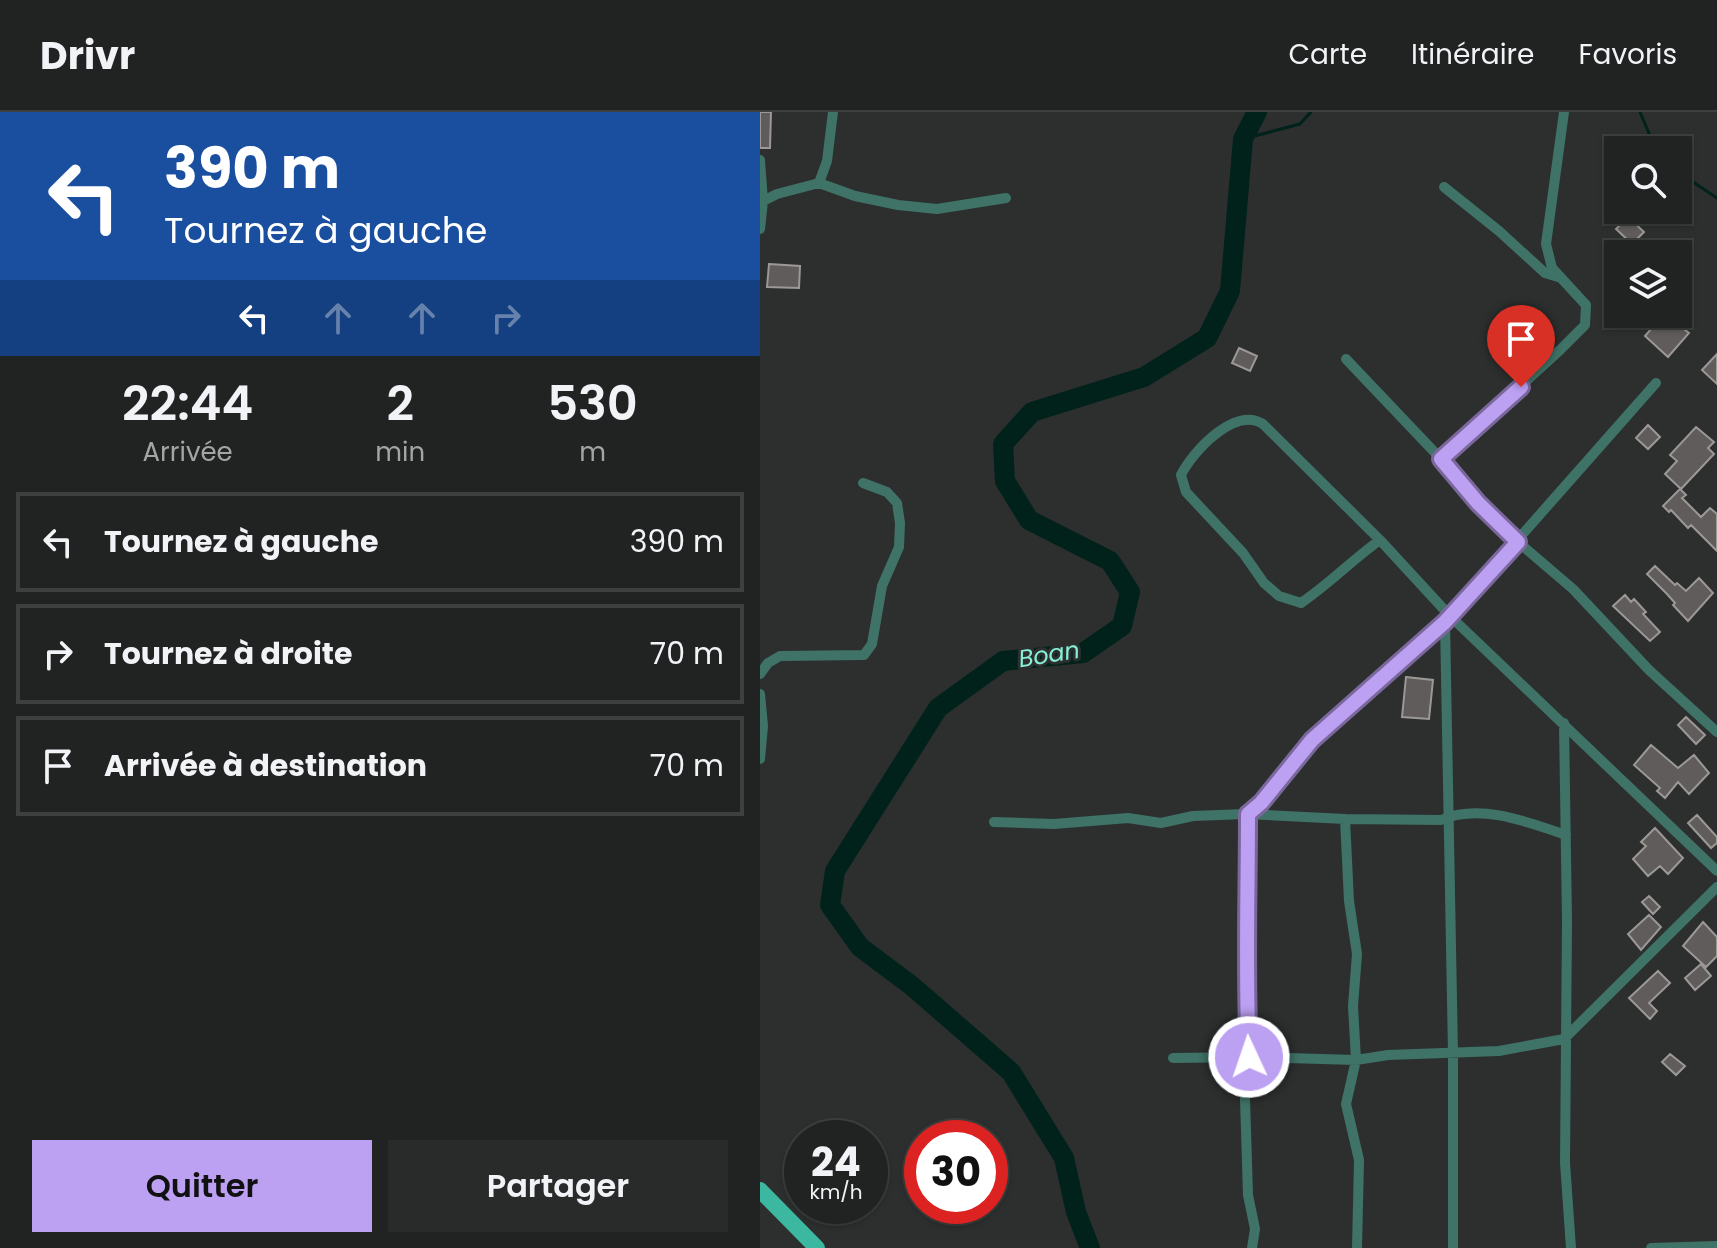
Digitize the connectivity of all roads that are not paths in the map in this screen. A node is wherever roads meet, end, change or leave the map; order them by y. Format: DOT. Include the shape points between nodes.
graph roads {
  1 [pos="833,112"];
  2 [pos="1564,112"];
  3 [pos="760,160"];
  4 [pos="819,183"];
  5 [pos="1444,187"];
  6 [pos="1006,198"];
  7 [pos="763,201"];
  8 [pos="760,229"];
  9 [pos="1558,277"];
  10 [pos="1346,359"];
  11 [pos="1656,383"];
  12 [pos="1441,459"];
  13 [pos="863,483"];
  14 [pos="1380,540"];
  15 [pos="1518,542"];
  16 [pos="1448,619"];
  17 [pos="760,674"];
  18 [pos="760,694"];
  19 [pos="1564,723"];
  20 [pos="1717,732"];
  21 [pos="760,759"];
  22 [pos="1248,814"];
  23 [pos="1450,816"];
  24 [pos="1345,819"];
  25 [pos="994,822"];
  26 [pos="1566,835"];
  27 [pos="1717,871"];
  28 [pos="1717,887"];
  29 [pos="1564,1039"];
  30 [pos="1453,1054"];
  31 [pos="1249,1057"];
  32 [pos="1173,1058"];
  33 [pos="1356,1060"];
  34 [pos="760,1190"];
  35 [pos="1717,1246"];
  36 [pos="817,1248"];
  37 [pos="1252,1248"];
  38 [pos="1357,1248"];
  39 [pos="1453,1248"];
  40 [pos="1571,1248"];
  41 [pos="1651,1248"];
  1 -- 4 [label="street"];
  2 -- 9 [label="street" via="1546,244"];
  3 -- 7 [label="street"];
  4 -- 6 [label="street" via="855,196 937,209"];
  4 -- 7 [label="street"];
  5 -- 9 [label="street" via="1545,273"];
  7 -- 8 [label="street"];
  9 -- 12 [label="street" via="1586,305 1585,325"];
  10 -- 12 [label="street"];
  11 -- 15 [label="street"];
  12 -- 15 [label="street"];
  13 -- 17 [label="street" via="887,492 897,503 900,523 899,547 882,586 872,644 864,655 780,656"];
  14 -- 14 [label="street" via="1301,603 1287,600 1264,583 1186,492 1181,475 1219,431 1234,421 1256,420"];
  14 -- 16 [label="street"];
  15 -- 16 [label="street"];
  15 -- 20 [label="street"];
  16 -- 19 [label="street"];
  16 -- 22 [label="street" via="1312,740"];
  16 -- 23 [label="street"];
  18 -- 21 [label="street"];
  19 -- 26 [label="street"];
  19 -- 27 [label="street"];
  22 -- 24 [label="street"];
  22 -- 25 [label="street" via="1161,823 1128,818"];
  22 -- 31 [label="street"];
  23 -- 24 [label="street"];
  23 -- 26 [label="street" via="1521,820"];
  23 -- 30 [label="street"];
  24 -- 33 [label="street" via="1357,954"];
  26 -- 29 [label="street"];
  28 -- 29 [label="street"];
  29 -- 30 [label="street"];
  29 -- 40 [label="street"];
  30 -- 33 [label="street"];
  30 -- 39 [label="street"];
  31 -- 32 [label="street"];
  31 -- 33 [label="street"];
  31 -- 37 [label="street" via="1245,1099"];
  33 -- 38 [label="street" via="1346,1104 1359,1160"];
  34 -- 36 [label="main road"];
  35 -- 41 [label="street"];
}
